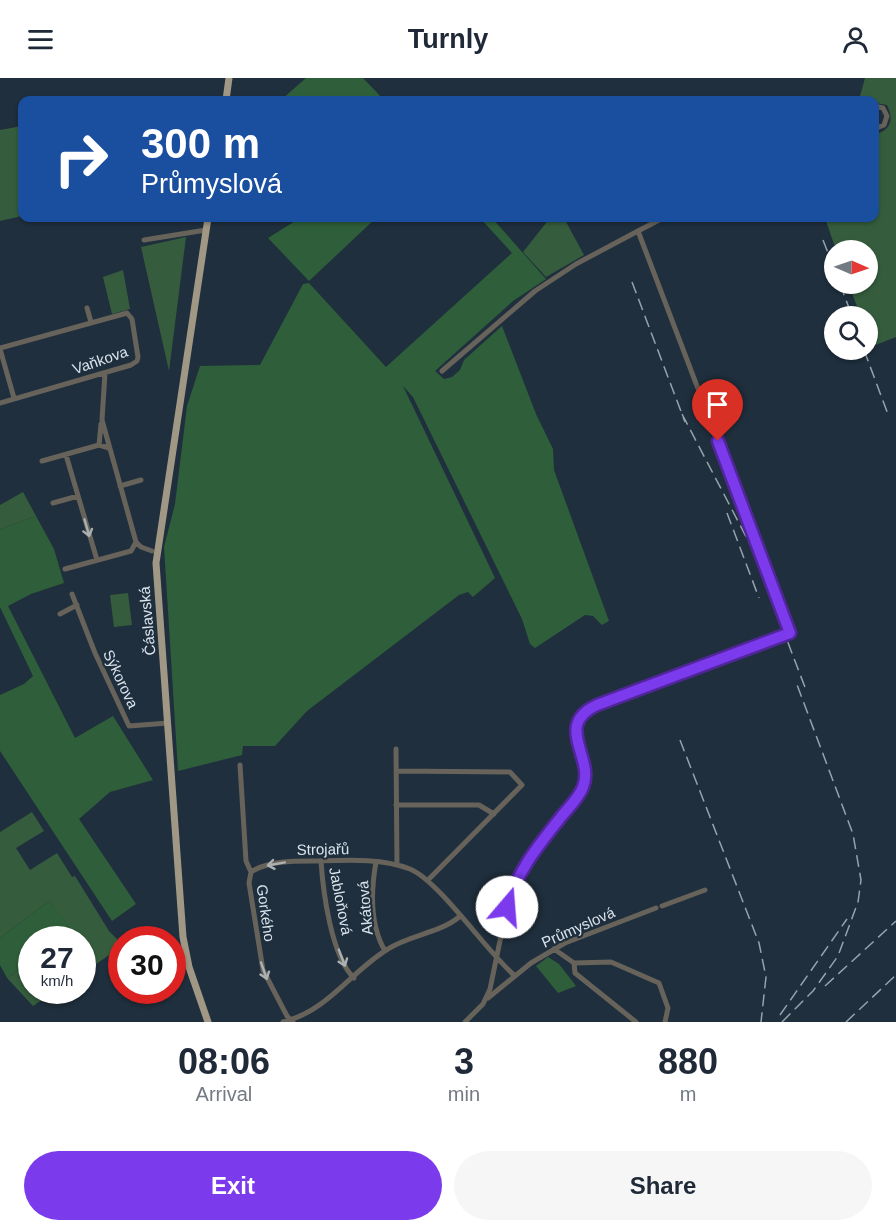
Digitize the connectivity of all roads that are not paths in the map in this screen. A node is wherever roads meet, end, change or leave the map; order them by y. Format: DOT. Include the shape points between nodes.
graph roads {
  1 [pos="229,78"];
  2 [pos="227,96"];
  3 [pos="879,107"];
  4 [pos="879,127"];
  5 [pos="207,222"];
  6 [pos="655,222"];
  7 [pos="206,230"];
  8 [pos="638,231"];
  9 [pos="144,240"];
  10 [pos="87,308"];
  11 [pos="91,322"];
  12 [pos="0,348"];
  13 [pos="442,371"];
  14 [pos="105,373"];
  15 [pos="14,398"];
  16 [pos="0,403"];
  17 [pos="102,420"];
  18 [pos="99,445"];
  19 [pos="110,449"];
  20 [pos="66,455"];
  21 [pos="42,461"];
  22 [pos="141,480"];
  23 [pos="120,486"];
  24 [pos="78,496"];
  25 [pos="53,503"];
  26 [pos="136,542"];
  27 [pos="131,551"];
  28 [pos="154,551"];
  29 [pos="97,560"];
  30 [pos="65,569"];
  31 [pos="72,594"];
  32 [pos="77,605"];
  33 [pos="60,614"];
  34 [pos="168,723"];
  35 [pos="396,749"];
  36 [pos="240,765"];
  37 [pos="396,771"];
  38 [pos="396,805"];
  39 [pos="494,814"];
  40 [pos="321,861"];
  41 [pos="376,862"];
  42 [pos="396,865"];
  43 [pos="251,872"];
  44 [pos="428,880"];
  45 [pos="705,890"];
  46 [pos="459,917"];
  47 [pos="554,950"];
  48 [pos="385,951"];
  49 [pos="497,960"];
  50 [pos="574,963"];
  51 [pos="515,976"];
  52 [pos="354,978"];
  53 [pos="486,999"];
  54 [pos="293,1021"];
  55 [pos="208,1022"];
  56 [pos="283,1022"];
  57 [pos="465,1022"];
  58 [pos="636,1022"];
  59 [pos="665,1022"];
  1 -- 2 [label="main road"];
  3 -- 4 [label="street" via="887,116"];
  5 -- 7 [label="main road, Čáslavská"];
  6 -- 8 [label="street"];
  7 -- 9 [label="street"];
  7 -- 28 [label="main road, Čáslavská"];
  8 -- 13 [label="street" via="535,291"];
  8 -- 49 [label="street, Průmyslová" via="790,633 597,705 583,714 576,732 585,770 583,788 517,878"];
  10 -- 11 [label="street"];
  11 -- 12 [label="street, Vaňkova"];
  11 -- 14 [label="street, Vaňkova" via="124,313 132,317 137,362"];
  12 -- 15 [label="street"];
  14 -- 15 [label="street, Vaňkova"];
  14 -- 17 [label="street"];
  15 -- 16 [label="street, Vaňkova"];
  17 -- 18 [label="street"];
  17 -- 19 [label="street"];
  18 -- 19 [label="street"];
  18 -- 20 [label="street"];
  19 -- 23 [label="street"];
  20 -- 21 [label="street"];
  20 -- 24 [label="street"];
  22 -- 23 [label="street"];
  23 -- 26 [label="street"];
  24 -- 25 [label="street"];
  24 -- 29 [label="street, one-way"];
  26 -- 27 [label="street"];
  26 -- 28 [label="street" via="141,548"];
  27 -- 28 [label="street"];
  27 -- 29 [label="street"];
  28 -- 34 [label="main road, Čáslavská"];
  29 -- 30 [label="street"];
  31 -- 32 [label="street, Sýkorova"];
  32 -- 33 [label="street"];
  32 -- 34 [label="street, Sýkorova" via="129,726"];
  34 -- 55 [label="main road, Čáslavská" via="183,937"];
  35 -- 37 [label="street"];
  36 -- 43 [label="street, Gorkého" via="246,861"];
  37 -- 38 [label="street"];
  37 -- 39 [label="street" via="510,772 522,785"];
  38 -- 39 [label="street" via="481,805"];
  38 -- 42 [label="street"];
  39 -- 44 [label="street"];
  40 -- 41 [label="street, Strojařů"];
  40 -- 43 [label="street, Strojařů, one-way" via="278,864"];
  40 -- 52 [label="street, Jabloňová, one-way" via="331,925 346,968"];
  41 -- 42 [label="street, Strojařů"];
  41 -- 48 [label="street, Akátová" via="375,917 378,938"];
  42 -- 44 [label="street, Strojařů"];
  43 -- 54 [label="street, Gorkého, one-way" via="249,883 263,970 286,1017"];
  44 -- 46 [label="street, Strojařů"];
  45 -- 47 [label="street, Průmyslová"];
  46 -- 48 [label="street"];
  46 -- 49 [label="street, Strojařů"];
  47 -- 50 [label="street"];
  47 -- 51 [label="street, Průmyslová"];
  48 -- 52 [label="street"];
  49 -- 51 [label="street, Strojařů"];
  49 -- 53 [label="street, Průmyslová"];
  50 -- 58 [label="street" via="575,973"];
  50 -- 59 [label="street" via="609,961 657,982 667,1004"];
  51 -- 53 [label="street, Průmyslová"];
  52 -- 54 [label="street" via="317,1009"];
  53 -- 57 [label="street, Průmyslová"];
  54 -- 56 [label="street"];
}
